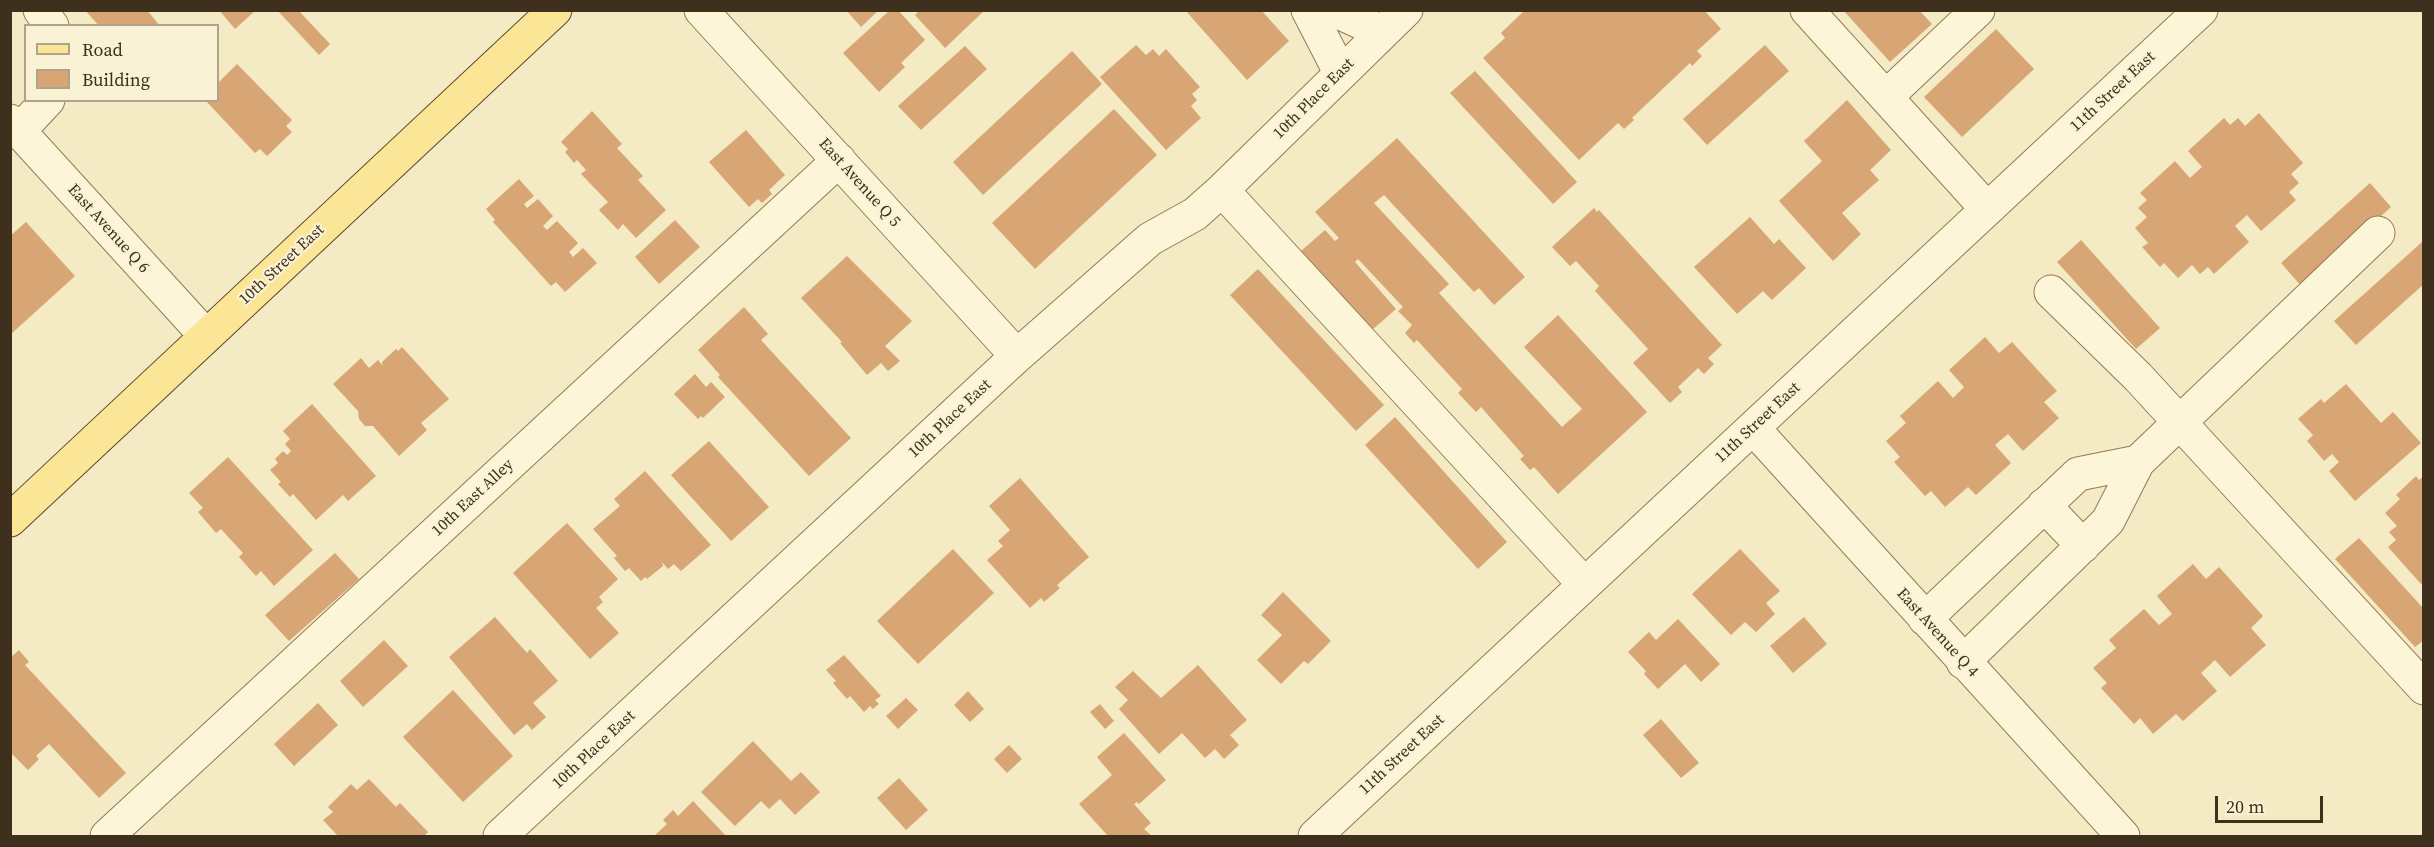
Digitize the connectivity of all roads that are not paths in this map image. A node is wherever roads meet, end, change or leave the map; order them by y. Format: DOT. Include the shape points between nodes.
graph roads {
  1 [pos="40,10"];
  2 [pos="555,10"];
  3 [pos="701,10"];
  4 [pos="1308,10"];
  5 [pos="1334,10"];
  6 [pos="1406,10"];
  7 [pos="1807,10"];
  8 [pos="1978,10"];
  9 [pos="2195,12"];
  10 [pos="50,24"];
  11 [pos="1382,32"];
  12 [pos="1340,72"];
  13 [pos="1886,97"];
  14 [pos="45,102"];
  15 [pos="15,126"];
  16 [pos="839,160"];
  17 [pos="1222,190"];
  18 [pos="1987,209"];
  19 [pos="2378,233"];
  20 [pos="2051,292"];
  21 [pos="206,336"];
  22 [pos="1017,356"];
  23 [pos="2179,421"];
  24 [pos="1753,428"];
  25 [pos="2138,462"];
  26 [pos="2044,505"];
  27 [pos="10,520"];
  28 [pos="2083,546"];
  29 [pos="1584,584"];
  30 [pos="1924,619"];
  31 [pos="1963,662"];
  32 [pos="2424,688"];
  33 [pos="107,837"];
  34 [pos="500,837"];
  35 [pos="1315,837"];
  36 [pos="2123,837"];
  1 -- 10 [label="street"];
  2 -- 21 [label="main road, 10th Street East"];
  3 -- 16 [label="street, East Avenue Q 5"];
  4 -- 12 [label="street"];
  5 -- 11 [label="street"];
  6 -- 11 [label="street, 10th Place East"];
  7 -- 13 [label="street"];
  8 -- 13 [label="street"];
  9 -- 18 [label="street, 11th Street East"];
  11 -- 12 [label="street, 10th Place East"];
  12 -- 17 [label="street, 10th Place East"];
  13 -- 18 [label="street"];
  14 -- 15 [label="street"];
  15 -- 21 [label="street, East Avenue Q 6"];
  16 -- 22 [label="street, East Avenue Q 5"];
  16 -- 33 [label="street, 10th East Alley"];
  17 -- 22 [label="street, 10th Place East" via="1195,214 1150,239"];
  17 -- 29 [label="street"];
  18 -- 24 [label="street, 11th Street East"];
  19 -- 23 [label="street"];
  20 -- 23 [label="street"];
  21 -- 27 [label="main road, 10th Street East"];
  22 -- 34 [label="street, 10th Place East"];
  23 -- 25 [label="street"];
  23 -- 32 [label="street"];
  24 -- 29 [label="street, 11th Street East"];
  24 -- 30 [label="street, East Avenue Q 4"];
  25 -- 26 [label="street" via="2078,474"];
  25 -- 28 [label="street" via="2108,521"];
  26 -- 28 [label="street"];
  26 -- 30 [label="street"];
  28 -- 31 [label="street"];
  29 -- 35 [label="street, 11th Street East"];
  30 -- 31 [label="street, East Avenue Q 4"];
  31 -- 36 [label="street, East Avenue Q 4"];
}
